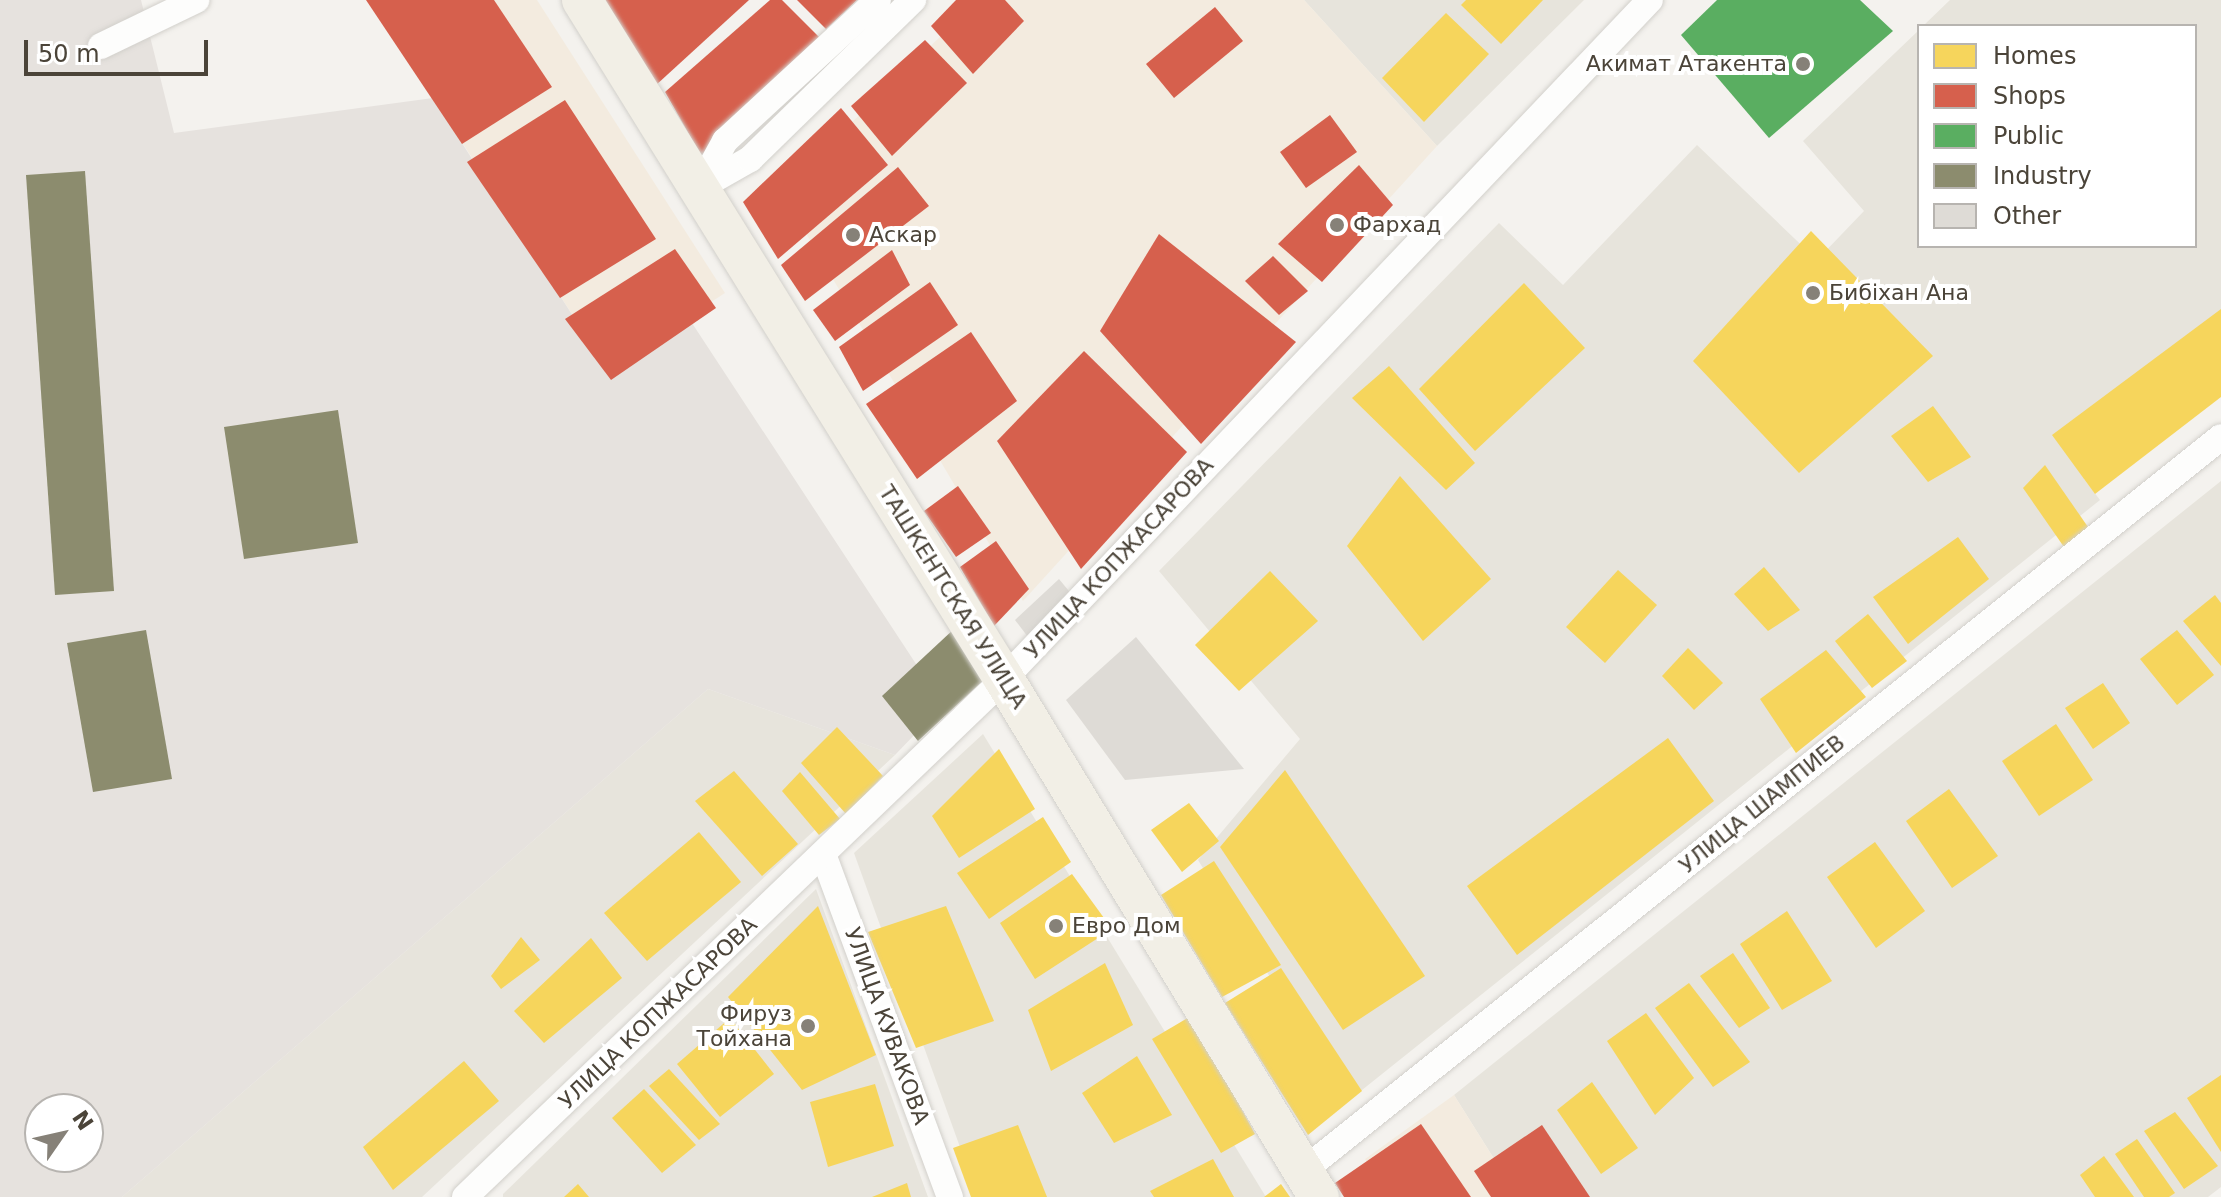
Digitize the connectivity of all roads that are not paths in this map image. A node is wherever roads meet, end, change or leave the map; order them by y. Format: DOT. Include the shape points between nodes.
graph roads {
  1 [pos="196,0"];
  2 [pos="582,0"];
  3 [pos="878,0"];
  4 [pos="913,0"];
  5 [pos="1650,0"];
  6 [pos="101,46"];
  7 [pos="699,188"];
  8 [pos="2221,437"];
  9 [pos="1004,679"];
  10 [pos="823,854"];
  11 [pos="1311,1184"];
  12 [pos="471,1195"];
  13 [pos="950,1197"];
  1 -- 6 [label="street"];
  2 -- 7 [label="main road, ТАШКЕНТСКАЯ УЛИЦА"];
  3 -- 7 [label="street" via="725,141"];
  4 -- 7 [label="street" via="750,159"];
  5 -- 9 [label="street, УЛИЦА КОПЖАСАРОВА"];
  7 -- 9 [label="main road, ТАШКЕНТСКАЯ УЛИЦА"];
  8 -- 11 [label="street, УЛИЦА ШАМПИЕВ"];
  9 -- 10 [label="street, УЛИЦА КОПЖАСАРОВА"];
  9 -- 11 [label="main road, ТАШКЕНТСКАЯ УЛИЦА"];
  10 -- 12 [label="street, УЛИЦА КОПЖАСАРОВА"];
  10 -- 13 [label="street, УЛИЦА КУВАКОВА"];
}
